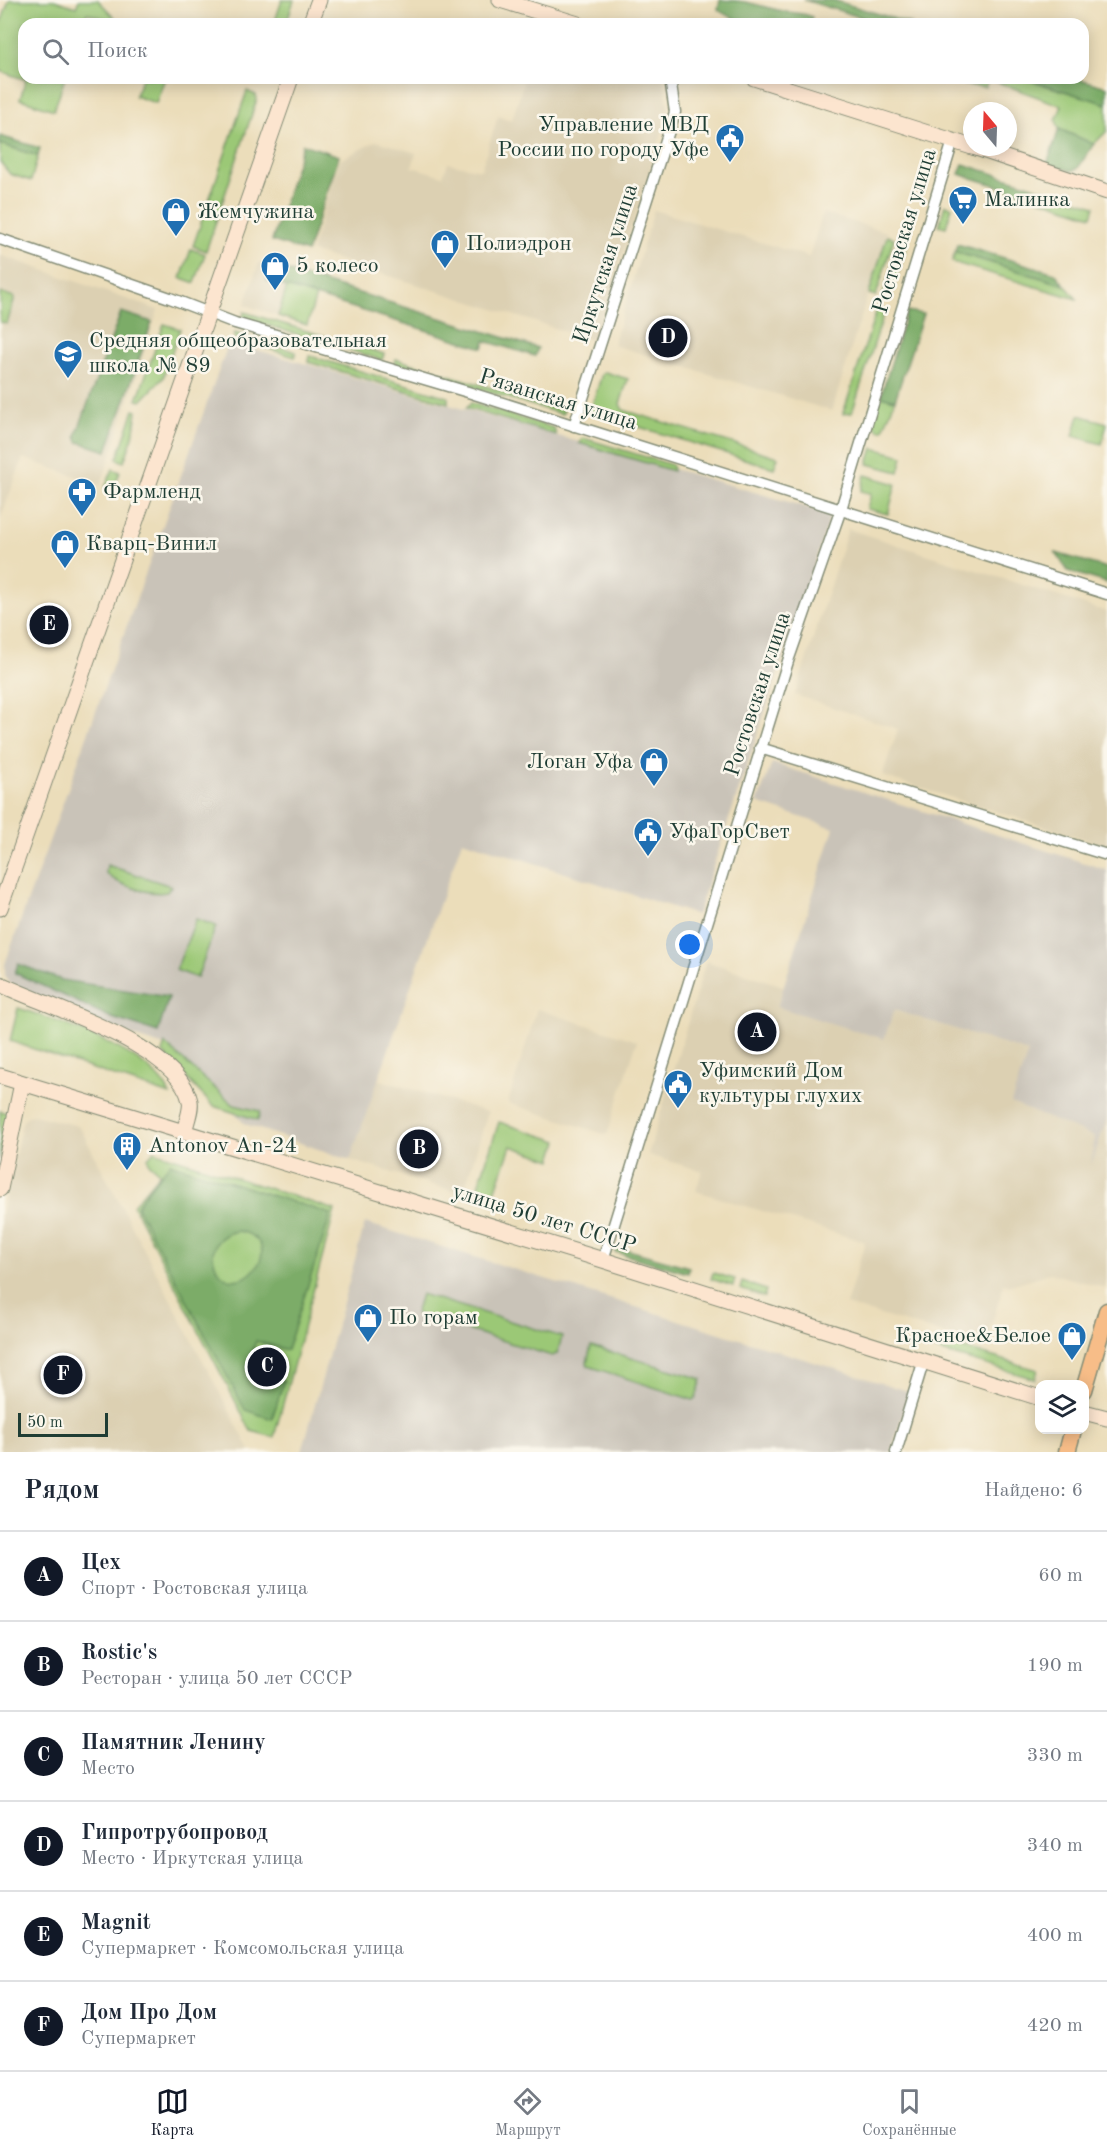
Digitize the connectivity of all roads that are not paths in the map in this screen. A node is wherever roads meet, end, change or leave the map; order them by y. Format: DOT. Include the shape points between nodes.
graph roads {
  1 [pos="319,0"];
  2 [pos="500,0"];
  3 [pos="312,18"];
  4 [pos="558,18"];
  5 [pos="289,84"];
  6 [pos="671,84"];
  7 [pos="773,84"];
  8 [pos="953,141"];
  9 [pos="963,144"];
  10 [pos="999,156"];
  11 [pos="1107,192"];
  12 [pos="0,239"];
  13 [pos="209,312"];
  14 [pos="574,426"];
  15 [pos="841,509"];
  16 [pos="1107,594"];
  17 [pos="760,748"];
  18 [pos="1107,855"];
  19 [pos="0,908"];
  20 [pos="0,984"];
  21 [pos="0,1076"];
  22 [pos="22,1083"];
  23 [pos="184,1132"];
  24 [pos="0,1189"];
  25 [pos="603,1260"];
  26 [pos="1107,1311"];
  27 [pos="923,1363"];
  28 [pos="1087,1380"];
  29 [pos="1035,1397"];
  30 [pos="1089,1413"];
  31 [pos="1107,1418"];
  32 [pos="1072,1434"];
  33 [pos="896,1452"];
  34 [pos="1067,1452"];
  1 -- 3 [label="main road"];
  2 -- 4 [label="main road"];
  5 -- 13 [label="main road"];
  6 -- 14 [label="street, Иркутская улица" via="675,112"];
  7 -- 8 [label="main road"];
  8 -- 9 [label="main road"];
  8 -- 15 [label="street, Ростовская улица"];
  10 -- 11 [label="main road"];
  12 -- 13 [label="street, Рязанская улица"];
  13 -- 14 [label="street, Рязанская улица"];
  13 -- 19 [label="main road"];
  14 -- 15 [label="street, Рязанская улица"];
  15 -- 16 [label="street, Рязанская улица"];
  15 -- 17 [label="street, Ростовская улица"];
  17 -- 18 [label="street"];
  17 -- 25 [label="street, Ростовская улица"];
  20 -- 23 [label="main road" via="147,1049 186,1088 191,1103"];
  21 -- 22 [label="main road, улица 50 лет СССР"];
  22 -- 23 [label="main road, улица 50 лет СССР"];
  22 -- 24 [label="main road"];
  23 -- 25 [label="main road, улица 50 лет СССР"];
  25 -- 27 [label="main road, улица 50 лет СССР"];
  26 -- 28 [label="main road"];
  27 -- 29 [label="main road, улица 50 лет СССР"];
  27 -- 33 [label="street"];
  30 -- 31 [label="main road"];
  32 -- 34 [label="main road"];
}
